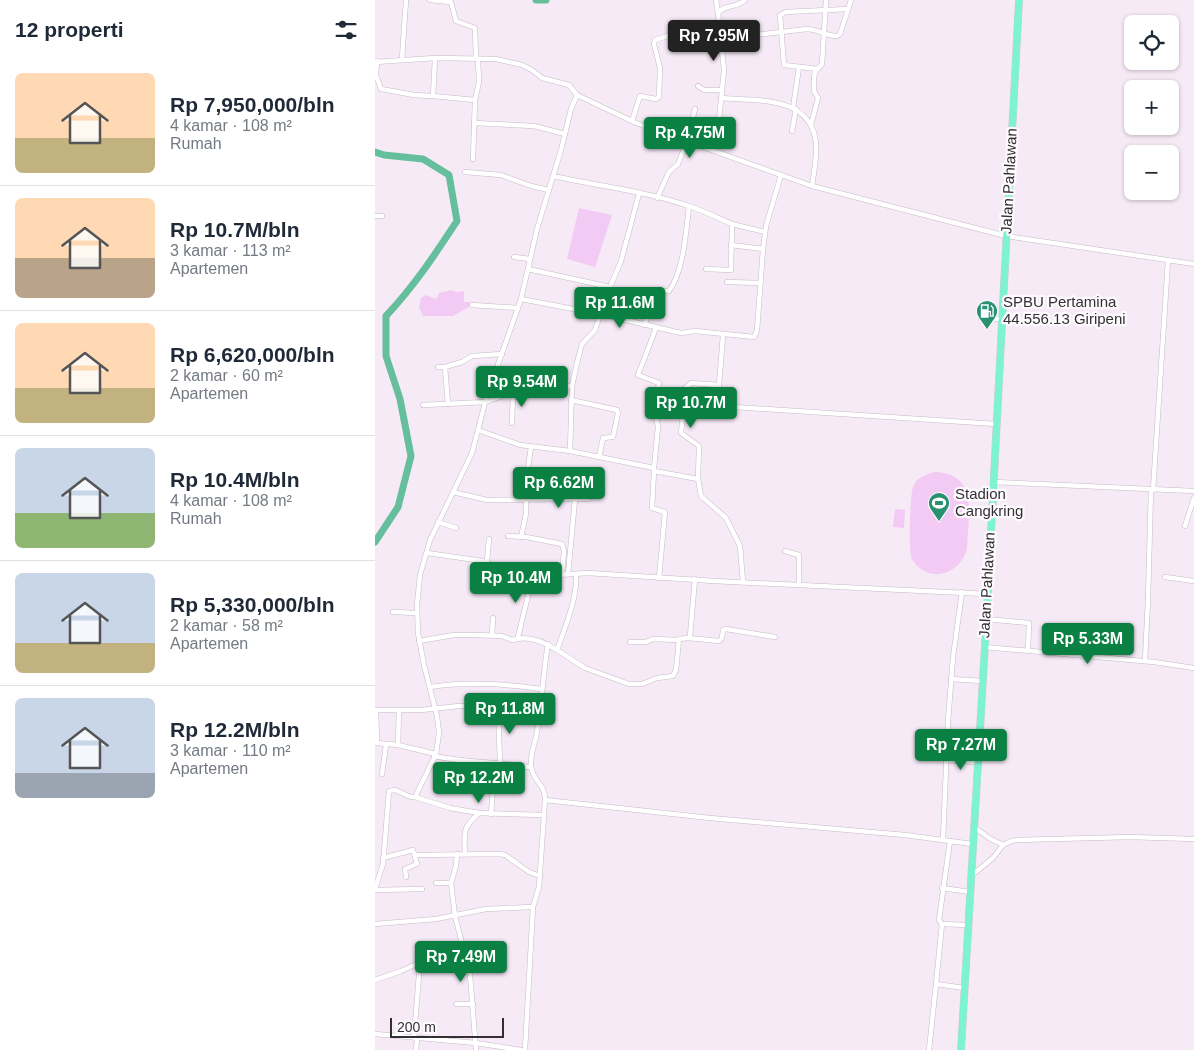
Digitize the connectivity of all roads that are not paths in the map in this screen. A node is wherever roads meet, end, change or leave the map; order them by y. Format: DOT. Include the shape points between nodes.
graph roads {
  1 [pos="406,0"];
  2 [pos="431,0"];
  3 [pos="716,0"];
  4 [pos="745,0"];
  5 [pos="826,0"];
  6 [pos="851,0"];
  7 [pos="1019,0"];
  8 [pos="453,1"];
  9 [pos="848,9"];
  10 [pos="825,10"];
  11 [pos="718,13"];
  12 [pos="718,24"];
  13 [pos="781,32"];
  14 [pos="824,34"];
  15 [pos="720,39"];
  16 [pos="435,58"];
  17 [pos="402,59"];
  18 [pos="477,59"];
  19 [pos="376,61"];
  20 [pos="799,67"];
  21 [pos="818,69"];
  22 [pos="375,76"];
  23 [pos="698,86"];
  24 [pos="721,90"];
  25 [pos="577,95"];
  26 [pos="433,96"];
  27 [pos="721,98"];
  28 [pos="475,100"];
  29 [pos="695,109"];
  30 [pos="794,109"];
  31 [pos="632,121"];
  32 [pos="474,124"];
  33 [pos="811,125"];
  34 [pos="792,131"];
  35 [pos="565,134"];
  36 [pos="687,141"];
  37 [pos="713,149"];
  38 [pos="473,159"];
  39 [pos="465,172"];
  40 [pos="781,175"];
  41 [pos="553,176"];
  42 [pos="812,186"];
  43 [pos="549,190"];
  44 [pos="639,194"];
  45 [pos="657,198"];
  46 [pos="689,206"];
  47 [pos="375,216"];
  48 [pos="382,216"];
  49 [pos="732,224"];
  50 [pos="765,232"];
  51 [pos="1006,236"];
  52 [pos="731,245"];
  53 [pos="763,249"];
  54 [pos="514,257"];
  55 [pos="531,259"];
  56 [pos="1168,261"];
  57 [pos="1194,264"];
  58 [pos="528,269"];
  59 [pos="706,269"];
  60 [pos="727,282"];
  61 [pos="760,283"];
  62 [pos="610,287"];
  63 [pos="521,299"];
  64 [pos="472,305"];
  65 [pos="518,308"];
  66 [pos="600,314"];
  67 [pos="981,318"];
  68 [pos="1001,319"];
  69 [pos="644,325"];
  70 [pos="656,328"];
  71 [pos="723,335"];
  72 [pos="502,354"];
  73 [pos="438,367"];
  74 [pos="445,367"];
  75 [pos="719,385"];
  76 [pos="572,386"];
  77 [pos="513,393"];
  78 [pos="571,400"];
  79 [pos="486,402"];
  80 [pos="448,404"];
  81 [pos="423,405"];
  82 [pos="512,423"];
  83 [pos="996,424"];
  84 [pos="479,430"];
  85 [pos="531,447"];
  86 [pos="570,451"];
  87 [pos="599,457"];
  88 [pos="654,470"];
  89 [pos="698,479"];
  90 [pos="993,482"];
  91 [pos="1152,489"];
  92 [pos="1194,491"];
  93 [pos="453,492"];
  94 [pos="1194,498"];
  95 [pos="575,499"];
  96 [pos="588,499"];
  97 [pos="525,500"];
  98 [pos="438,522"];
  99 [pos="1185,526"];
  100 [pos="456,528"];
  101 [pos="507,536"];
  102 [pos="521,536"];
  103 [pos="489,539"];
  104 [pos="785,551"];
  105 [pos="427,553"];
  106 [pos="487,562"];
  107 [pos="565,574"];
  108 [pos="576,574"];
  109 [pos="533,575"];
  110 [pos="659,578"];
  111 [pos="1165,578"];
  112 [pos="695,580"];
  113 [pos="1194,581"];
  114 [pos="743,582"];
  115 [pos="799,585"];
  116 [pos="962,592"];
  117 [pos="987,594"];
  118 [pos="393,612"];
  119 [pos="417,613"];
  120 [pos="493,618"];
  121 [pos="986,619"];
  122 [pos="492,635"];
  123 [pos="518,637"];
  124 [pos="775,637"];
  125 [pos="688,638"];
  126 [pos="679,640"];
  127 [pos="419,641"];
  128 [pos="630,642"];
  129 [pos="547,644"];
  130 [pos="984,647"];
  131 [pos="557,650"];
  132 [pos="1028,650"];
  133 [pos="1145,661"];
  134 [pos="1194,668"];
  135 [pos="951,678"];
  136 [pos="982,680"];
  137 [pos="429,687"];
  138 [pos="542,689"];
  139 [pos="498,708"];
  140 [pos="435,709"];
  141 [pos="375,710"];
  142 [pos="399,710"];
  143 [pos="539,713"];
  144 [pos="386,744"];
  145 [pos="398,745"];
  146 [pos="435,755"];
  147 [pos="945,760"];
  148 [pos="977,762"];
  149 [pos="497,763"];
  150 [pos="531,767"];
  151 [pos="382,774"];
  152 [pos="415,797"];
  153 [pos="545,800"];
  154 [pos="479,814"];
  155 [pos="491,814"];
  156 [pos="543,815"];
  157 [pos="973,826"];
  158 [pos="1194,839"];
  159 [pos="943,840"];
  160 [pos="950,841"];
  161 [pos="969,844"];
  162 [pos="1003,845"];
  163 [pos="457,854"];
  164 [pos="465,854"];
  165 [pos="416,855"];
  166 [pos="383,858"];
  167 [pos="540,876"];
  168 [pos="971,876"];
  169 [pos="406,877"];
  170 [pos="376,881"];
  171 [pos="436,883"];
  172 [pos="451,883"];
  173 [pos="942,888"];
  174 [pos="375,889"];
  175 [pos="422,890"];
  176 [pos="970,892"];
  177 [pos="533,907"];
  178 [pos="455,916"];
  179 [pos="375,924"];
  180 [pos="941,924"];
  181 [pos="968,925"];
  182 [pos="464,951"];
  183 [pos="419,962"];
  184 [pos="375,980"];
  185 [pos="936,984"];
  186 [pos="964,988"];
  187 [pos="456,1004"];
  188 [pos="473,1004"];
  189 [pos="375,1034"];
  190 [pos="415,1038"];
  191 [pos="476,1043"];
  192 [pos="416,1050"];
  193 [pos="476,1050"];
  194 [pos="521,1050"];
  195 [pos="525,1050"];
  196 [pos="929,1050"];
  197 [pos="961,1050"];
  1 -- 17 [label="street"];
  2 -- 8 [label="street"];
  3 -- 11 [label="street"];
  4 -- 11 [label="street"];
  5 -- 10 [label="street"];
  6 -- 9 [label="street"];
  7 -- 51 [label="main road, Jalan Pahlawan"];
  8 -- 18 [label="street" via="456,21 476,29"];
  9 -- 10 [label="street"];
  9 -- 14 [label="street" via="838,36"];
  10 -- 13 [label="street" via="782,12"];
  10 -- 14 [label="street"];
  11 -- 12 [label="street"];
  12 -- 15 [label="street"];
  12 -- 31 [label="street" via="655,40 660,68 659,97 640,96"];
  13 -- 14 [label="street" via="807,29"];
  13 -- 15 [label="street"];
  13 -- 20 [label="street" via="784,65"];
  14 -- 21 [label="street" via="822,64"];
  15 -- 24 [label="street" via="724,57"];
  16 -- 17 [label="street"];
  16 -- 18 [label="street"];
  16 -- 26 [label="street"];
  17 -- 19 [label="street"];
  18 -- 25 [label="street" via="523,65 542,78 569,85"];
  18 -- 28 [label="street" via="479,82"];
  19 -- 22 [label="street"];
  20 -- 21 [label="street"];
  20 -- 30 [label="street"];
  21 -- 33 [label="street" via="813,86 818,98"];
  22 -- 26 [label="street" via="379,87 385,91"];
  23 -- 24 [label="street" via="704,90"];
  24 -- 27 [label="street"];
  25 -- 31 [label="street"];
  25 -- 35 [label="street"];
  26 -- 28 [label="street"];
  27 -- 30 [label="street" via="779,103"];
  27 -- 37 [label="street"];
  28 -- 32 [label="street"];
  29 -- 36 [label="street"];
  30 -- 33 [label="street"];
  30 -- 34 [label="street"];
  31 -- 36 [label="street"];
  32 -- 35 [label="street" via="533,126"];
  32 -- 38 [label="street"];
  33 -- 42 [label="street" via="816,143"];
  35 -- 41 [label="street"];
  36 -- 37 [label="street"];
  36 -- 45 [label="street"];
  37 -- 40 [label="street"];
  39 -- 43 [label="street" via="501,175"];
  40 -- 42 [label="street"];
  40 -- 50 [label="street"];
  41 -- 43 [label="street"];
  41 -- 44 [label="street"];
  42 -- 51 [label="street"];
  43 -- 55 [label="street"];
  44 -- 45 [label="street"];
  44 -- 62 [label="street" via="623,255"];
  45 -- 46 [label="street"];
  46 -- 49 [label="street"];
  46 -- 69 [label="street" via="676,276 669,291 658,294"];
  47 -- 48 [label="street"];
  49 -- 50 [label="street"];
  49 -- 52 [label="street"];
  50 -- 53 [label="street"];
  51 -- 56 [label="street"];
  51 -- 68 [label="main road, Jalan Pahlawan"];
  52 -- 53 [label="street"];
  52 -- 59 [label="street" via="731,270"];
  53 -- 61 [label="street"];
  54 -- 55 [label="street"];
  55 -- 58 [label="street"];
  56 -- 57 [label="street"];
  56 -- 91 [label="street"];
  58 -- 62 [label="street"];
  58 -- 63 [label="street"];
  60 -- 61 [label="street"];
  61 -- 71 [label="street" via="755,336"];
  62 -- 66 [label="street"];
  63 -- 65 [label="street"];
  63 -- 66 [label="street"];
  64 -- 65 [label="street"];
  65 -- 72 [label="street"];
  66 -- 69 [label="street"];
  66 -- 76 [label="street" via="593,333 581,346"];
  67 -- 68 [label="street"];
  68 -- 83 [label="main road, Jalan Pahlawan"];
  69 -- 70 [label="street"];
  70 -- 71 [label="street"];
  70 -- 88 [label="street" via="638,375 659,383"];
  71 -- 75 [label="street"];
  72 -- 74 [label="street" via="472,356"];
  72 -- 79 [label="street"];
  73 -- 74 [label="street"];
  74 -- 80 [label="street"];
  75 -- 83 [label="street" via="718,404 724,407"];
  75 -- 89 [label="street" via="691,384 686,387 681,433 699,446"];
  76 -- 77 [label="street"];
  76 -- 78 [label="street"];
  77 -- 79 [label="street"];
  77 -- 82 [label="street"];
  78 -- 86 [label="street"];
  78 -- 87 [label="street" via="617,410 613,436 603,438"];
  79 -- 80 [label="street"];
  79 -- 84 [label="street"];
  80 -- 81 [label="street"];
  83 -- 90 [label="main road, Jalan Pahlawan"];
  84 -- 85 [label="street"];
  84 -- 93 [label="street" via="469,462"];
  85 -- 86 [label="street"];
  85 -- 97 [label="street" via="528,468 522,477"];
  86 -- 87 [label="street"];
  87 -- 88 [label="street"];
  88 -- 89 [label="street"];
  88 -- 110 [label="street" via="652,508 665,512"];
  89 -- 114 [label="street" via="701,496 725,518 740,546"];
  90 -- 91 [label="street"];
  90 -- 117 [label="main road, Jalan Pahlawan"];
  91 -- 92 [label="street"];
  91 -- 133 [label="street"];
  93 -- 97 [label="street" via="487,500"];
  93 -- 98 [label="street"];
  94 -- 99 [label="street"];
  95 -- 96 [label="street"];
  95 -- 97 [label="street"];
  95 -- 107 [label="street"];
  97 -- 102 [label="street" via="526,514"];
  98 -- 100 [label="street"];
  98 -- 105 [label="street"];
  101 -- 102 [label="street"];
  102 -- 107 [label="street" via="562,544"];
  103 -- 106 [label="street"];
  104 -- 115 [label="street" via="799,555"];
  105 -- 106 [label="street"];
  105 -- 119 [label="street" via="420,575"];
  106 -- 109 [label="street" via="499,568"];
  107 -- 108 [label="street"];
  107 -- 109 [label="street"];
  108 -- 110 [label="street"];
  108 -- 131 [label="street" via="571,607"];
  109 -- 123 [label="street"];
  110 -- 112 [label="street"];
  111 -- 113 [label="street"];
  112 -- 114 [label="street"];
  112 -- 125 [label="street"];
  114 -- 115 [label="street"];
  115 -- 116 [label="street"];
  116 -- 117 [label="street"];
  116 -- 135 [label="street"];
  117 -- 121 [label="main road, Jalan Pahlawan"];
  118 -- 119 [label="street"];
  119 -- 127 [label="street"];
  120 -- 122 [label="street"];
  121 -- 130 [label="main road, Jalan Pahlawan"];
  121 -- 132 [label="street" via="1029,623"];
  122 -- 123 [label="street" via="512,640"];
  122 -- 127 [label="street"];
  123 -- 129 [label="street"];
  124 -- 125 [label="street" via="726,629 719,641"];
  125 -- 126 [label="street"];
  126 -- 128 [label="street"];
  126 -- 131 [label="street" via="675,674 638,684 593,672"];
  127 -- 137 [label="street"];
  129 -- 131 [label="street"];
  129 -- 138 [label="street"];
  130 -- 132 [label="street"];
  130 -- 136 [label="main road, Jalan Pahlawan"];
  132 -- 133 [label="street"];
  133 -- 134 [label="street"];
  135 -- 136 [label="street"];
  135 -- 147 [label="street"];
  136 -- 148 [label="main road, Jalan Pahlawan"];
  137 -- 138 [label="street" via="475,683"];
  137 -- 140 [label="street"];
  138 -- 143 [label="street"];
  139 -- 140 [label="street" via="459,706"];
  139 -- 143 [label="street"];
  139 -- 149 [label="street"];
  140 -- 142 [label="street"];
  140 -- 146 [label="street" via="439,733"];
  141 -- 142 [label="street"];
  141 -- 144 [label="street" via="376,741"];
  142 -- 145 [label="street"];
  143 -- 150 [label="street"];
  144 -- 145 [label="street"];
  144 -- 151 [label="street"];
  145 -- 146 [label="street"];
  146 -- 149 [label="street" via="467,762"];
  146 -- 152 [label="street"];
  147 -- 148 [label="street"];
  147 -- 159 [label="street"];
  148 -- 157 [label="main road, Jalan Pahlawan"];
  149 -- 150 [label="street"];
  149 -- 155 [label="street"];
  150 -- 153 [label="street" via="535,780 544,790"];
  152 -- 154 [label="street"];
  152 -- 166 [label="street" via="389,791"];
  153 -- 156 [label="street"];
  153 -- 159 [label="street"];
  154 -- 155 [label="street"];
  154 -- 164 [label="street" via="467,825"];
  155 -- 156 [label="street"];
  156 -- 167 [label="street"];
  157 -- 161 [label="main road, Jalan Pahlawan"];
  157 -- 162 [label="street"];
  158 -- 162 [label="street" via="1016,840"];
  159 -- 160 [label="street"];
  160 -- 161 [label="street"];
  160 -- 173 [label="street"];
  161 -- 168 [label="main road, Jalan Pahlawan"];
  162 -- 168 [label="street"];
  163 -- 164 [label="street"];
  163 -- 165 [label="street"];
  163 -- 172 [label="street"];
  164 -- 167 [label="street" via="505,855 522,869"];
  165 -- 166 [label="street" via="410,850"];
  165 -- 169 [label="street" via="417,864 405,869"];
  166 -- 170 [label="street"];
  167 -- 177 [label="street"];
  168 -- 176 [label="main road, Jalan Pahlawan"];
  170 -- 174 [label="street"];
  171 -- 172 [label="street"];
  172 -- 178 [label="street"];
  173 -- 176 [label="street"];
  173 -- 180 [label="street"];
  174 -- 175 [label="street"];
  176 -- 181 [label="main road, Jalan Pahlawan"];
  177 -- 178 [label="street" via="486,909"];
  177 -- 195 [label="street"];
  178 -- 179 [label="street"];
  178 -- 182 [label="street"];
  180 -- 181 [label="street"];
  180 -- 185 [label="street"];
  181 -- 186 [label="main road, Jalan Pahlawan"];
  182 -- 183 [label="street"];
  182 -- 188 [label="street"];
  183 -- 184 [label="street"];
  183 -- 190 [label="street"];
  185 -- 186 [label="street"];
  185 -- 196 [label="street"];
  186 -- 197 [label="main road, Jalan Pahlawan"];
  187 -- 188 [label="street"];
  188 -- 191 [label="street"];
  189 -- 190 [label="street"];
  190 -- 191 [label="street"];
  190 -- 192 [label="street"];
  191 -- 193 [label="street"];
  191 -- 194 [label="street"];
}
